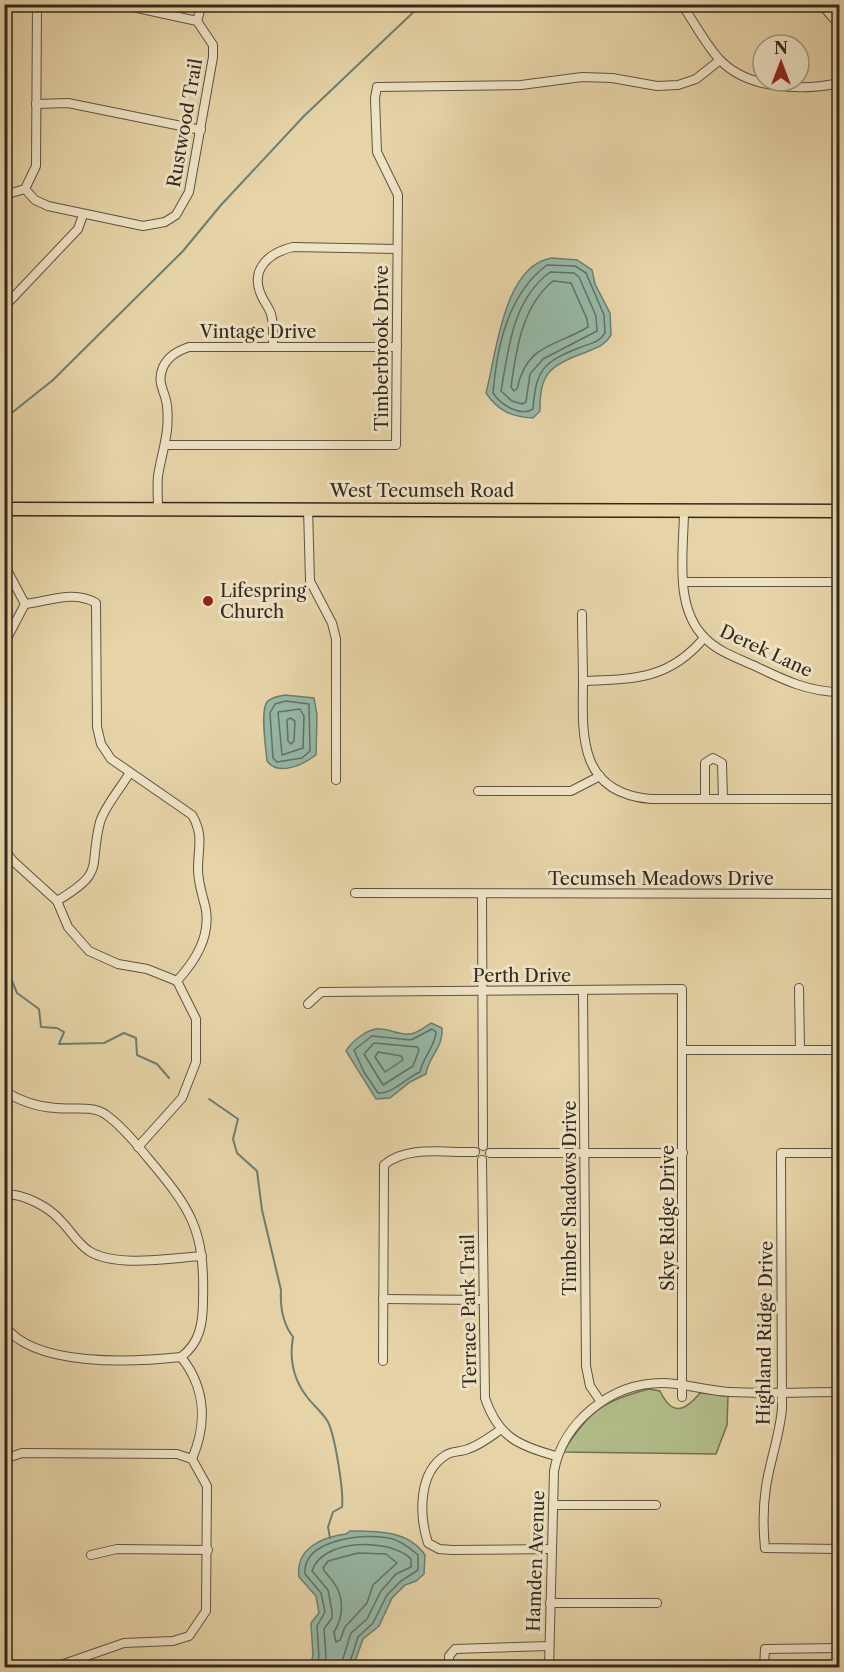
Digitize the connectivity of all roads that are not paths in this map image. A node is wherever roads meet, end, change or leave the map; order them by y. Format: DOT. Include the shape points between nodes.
graph roads {
  1 [pos="37,4"];
  2 [pos="119,4"];
  3 [pos="202,4"];
  4 [pos="682,4"];
  5 [pos="821,4"];
  6 [pos="196,21"];
  7 [pos="840,26"];
  8 [pos="720,60"];
  9 [pos="840,83"];
  10 [pos="36,104"];
  11 [pos="201,130"];
  12 [pos="25,189"];
  13 [pos="4,195"];
  14 [pos="83,215"];
  15 [pos="397,249"];
  16 [pos="4,307"];
  17 [pos="273,346"];
  18 [pos="397,347"];
  19 [pos="167,445"];
  20 [pos="308,508"];
  21 [pos="4,509"];
  22 [pos="158,509"];
  23 [pos="684,510"];
  24 [pos="840,511"];
  25 [pos="4,560"];
  26 [pos="684,582"];
  27 [pos="840,582"];
  28 [pos="26,604"];
  29 [pos="582,614"];
  30 [pos="704,638"];
  31 [pos="4,644"];
  32 [pos="583,681"];
  33 [pos="840,692"];
  34 [pos="129,774"];
  35 [pos="600,776"];
  36 [pos="336,780"];
  37 [pos="478,791"];
  38 [pos="705,799"];
  39 [pos="723,799"];
  40 [pos="840,799"];
  41 [pos="4,849"];
  42 [pos="355,893"];
  43 [pos="482,894"];
  44 [pos="840,894"];
  45 [pos="57,901"];
  46 [pos="177,981"];
  47 [pos="799,988"];
  48 [pos="583,990"];
  49 [pos="482,991"];
  50 [pos="308,1004"];
  51 [pos="682,1050"];
  52 [pos="800,1050"];
  53 [pos="840,1050"];
  54 [pos="4,1091"];
  55 [pos="483,1146"];
  56 [pos="138,1147"];
  57 [pos="475,1152"];
  58 [pos="490,1153"];
  59 [pos="585,1153"];
  60 [pos="683,1153"];
  61 [pos="840,1153"];
  62 [pos="482,1161"];
  63 [pos="4,1194"];
  64 [pos="202,1256"];
  65 [pos="383,1299"];
  66 [pos="483,1300"];
  67 [pos="6,1330"];
  68 [pos="181,1357"];
  69 [pos="383,1361"];
  70 [pos="683,1386"];
  71 [pos="782,1392"];
  72 [pos="840,1392"];
  73 [pos="682,1397"];
  74 [pos="601,1402"];
  75 [pos="500,1430"];
  76 [pos="556,1456"];
  77 [pos="4,1459"];
  78 [pos="192,1459"];
  79 [pos="553,1505"];
  80 [pos="656,1505"];
  81 [pos="552,1549"];
  82 [pos="840,1549"];
  83 [pos="208,1550"];
  84 [pos="91,1555"];
  85 [pos="550,1603"];
  86 [pos="657,1603"];
  87 [pos="549,1646"];
  88 [pos="840,1648"];
  89 [pos="52,1668"];
  90 [pos="449,1668"];
  91 [pos="549,1668"];
  92 [pos="764,1668"];
  1 -- 10 [label="street"];
  2 -- 6 [label="street"];
  3 -- 6 [label="street"];
  4 -- 8 [label="street"];
  5 -- 7 [label="street"];
  6 -- 11 [label="street, Rustwood Trail" via="213,45"];
  8 -- 9 [label="street" via="755,81 801,87"];
  8 -- 15 [label="street, Timberbrook Drive" via="696,79 678,85 582,77 521,85 377,87 377,152 398,195"];
  10 -- 11 [label="street" via="68,103"];
  10 -- 12 [label="street" via="36,166"];
  11 -- 14 [label="street, Rustwood Trail" via="189,192 176,215 165,222 143,225"];
  12 -- 13 [label="street"];
  12 -- 14 [label="street, Rustwood Trail" via="48,207"];
  14 -- 16 [label="street" via="78,229"];
  15 -- 17 [label="street" via="293,247 265,259 259,270 259,289 271,312"];
  15 -- 18 [label="street, Timberbrook Drive"];
  17 -- 18 [label="street, Vintage Drive"];
  17 -- 19 [label="street, Vintage Drive" via="189,347 170,357 160,378 168,404"];
  18 -- 19 [label="street, Timberbrook Drive" via="396,445"];
  19 -- 22 [label="street, Vintage Drive" via="158,475"];
  20 -- 22 [label="main road, West Tecumseh Road"];
  20 -- 23 [label="main road, West Tecumseh Road"];
  20 -- 36 [label="street" via="310,581 336,639"];
  21 -- 22 [label="main road, West Tecumseh Road"];
  23 -- 24 [label="main road, West Tecumseh Road"];
  23 -- 26 [label="street, Derek Lane"];
  25 -- 28 [label="street"];
  26 -- 27 [label="street"];
  26 -- 30 [label="street, Derek Lane" via="688,613"];
  28 -- 31 [label="street"];
  28 -- 34 [label="street" via="64,597 85,597 96,603 97,728 111,759"];
  29 -- 32 [label="street"];
  30 -- 32 [label="street" via="683,658 650,676"];
  30 -- 33 [label="street, Derek Lane" via="794,684 821,692"];
  32 -- 35 [label="street" via="583,740 587,757"];
  34 -- 45 [label="street" via="101,820 96,864 84,885"];
  34 -- 46 [label="street" via="192,815 199,826 199,886 206,930 200,951"];
  35 -- 37 [label="street" via="571,791"];
  35 -- 38 [label="street" via="609,785 635,797"];
  38 -- 39 [label="street"];
  38 -- 39 [label="street" via="705,763 713,758 722,763"];
  39 -- 40 [label="street"];
  41 -- 45 [label="street"];
  42 -- 43 [label="street, Tecumseh Meadows Drive"];
  43 -- 44 [label="street, Tecumseh Meadows Drive"];
  43 -- 49 [label="street"];
  45 -- 46 [label="street" via="68,927 89,951"];
  46 -- 56 [label="street" via="196,1019 196,1062 182,1098"];
  47 -- 52 [label="street"];
  48 -- 49 [label="street, Perth Drive"];
  48 -- 51 [label="street, Perth Drive" via="682,989"];
  48 -- 59 [label="street, Timber Shadows Drive"];
  49 -- 50 [label="street, Perth Drive" via="321,992"];
  49 -- 55 [label="street"];
  51 -- 52 [label="street"];
  51 -- 60 [label="street, Skye Ridge Drive"];
  52 -- 53 [label="street"];
  54 -- 56 [label="street" via="37,1105 104,1113"];
  55 -- 57 [label="street"];
  55 -- 58 [label="street"];
  56 -- 64 [label="street" via="188,1208"];
  57 -- 62 [label="street"];
  57 -- 65 [label="street" via="408,1153 393,1157 384,1165"];
  58 -- 59 [label="street"];
  58 -- 62 [label="street"];
  59 -- 60 [label="street"];
  59 -- 74 [label="street, Timber Shadows Drive" via="586,1366 590,1386"];
  60 -- 70 [label="street, Skye Ridge Drive"];
  61 -- 71 [label="street, Highland Ridge Drive" via="781,1153"];
  62 -- 66 [label="street, Terrace Park Trail"];
  63 -- 64 [label="street" via="50,1210 89,1251 105,1258"];
  64 -- 68 [label="street" via="202,1325 193,1345"];
  65 -- 66 [label="street"];
  65 -- 69 [label="street"];
  66 -- 75 [label="street, Terrace Park Trail" via="485,1398"];
  67 -- 68 [label="street" via="46,1352 65,1357"];
  68 -- 78 [label="street" via="195,1382 204,1423"];
  70 -- 71 [label="street" via="724,1392"];
  70 -- 73 [label="street, Skye Ridge Drive"];
  70 -- 74 [label="street" via="638,1386"];
  71 -- 72 [label="street"];
  71 -- 82 [label="street, Highland Ridge Drive" via="779,1433 766,1488 765,1548"];
  74 -- 76 [label="street" via="574,1427"];
  75 -- 76 [label="street" via="530,1449"];
  75 -- 81 [label="street" via="467,1450 448,1454 434,1465 425,1480 424,1530 429,1544 452,1550"];
  76 -- 79 [label="street, Hamden Avenue"];
  77 -- 78 [label="street" via="22,1453 177,1454"];
  78 -- 83 [label="street" via="207,1486"];
  79 -- 80 [label="street"];
  79 -- 81 [label="street, Hamden Avenue"];
  81 -- 85 [label="street, Hamden Avenue"];
  83 -- 84 [label="street" via="117,1549"];
  83 -- 89 [label="street" via="206,1611 189,1636 173,1641 124,1643"];
  85 -- 86 [label="street"];
  85 -- 87 [label="street, Hamden Avenue"];
  87 -- 90 [label="street" via="455,1649 449,1656"];
  87 -- 91 [label="street, Hamden Avenue"];
  88 -- 92 [label="street" via="765,1649"];
}
